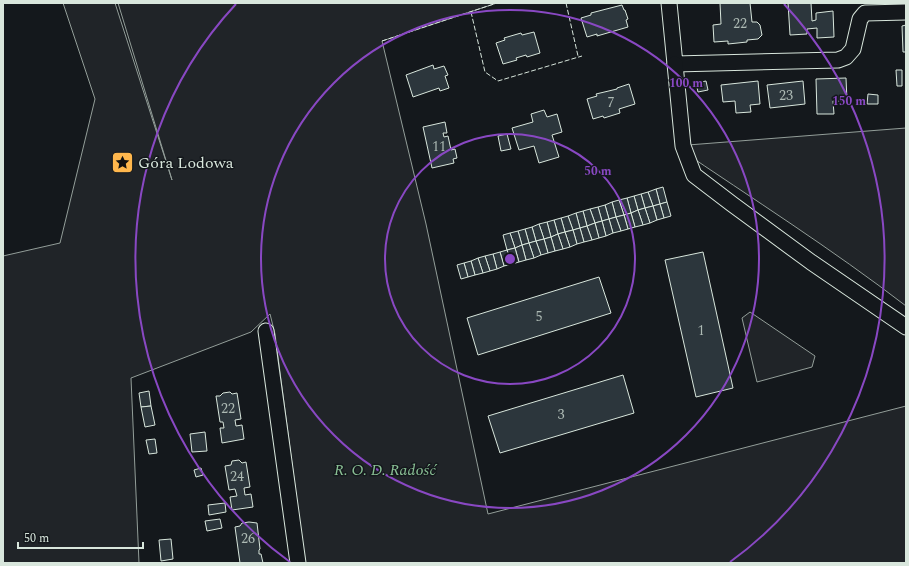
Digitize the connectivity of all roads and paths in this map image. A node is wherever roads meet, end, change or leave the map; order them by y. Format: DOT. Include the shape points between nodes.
graph roads {
  1 [pos="669,3"];
  2 [pos="906,12"];
  3 [pos="675,64"];
  4 [pos="906,327"];
  5 [pos="266,331"];
  6 [pos="298,563"];
  1 -- 3 [label="street"];
  2 -- 3 [label="street" via="865,13 860,19 853,49 846,57 838,60"];
  3 -- 4 [label="street" via="683,146 694,175 799,253"];
  5 -- 6 [label="street"];
}
